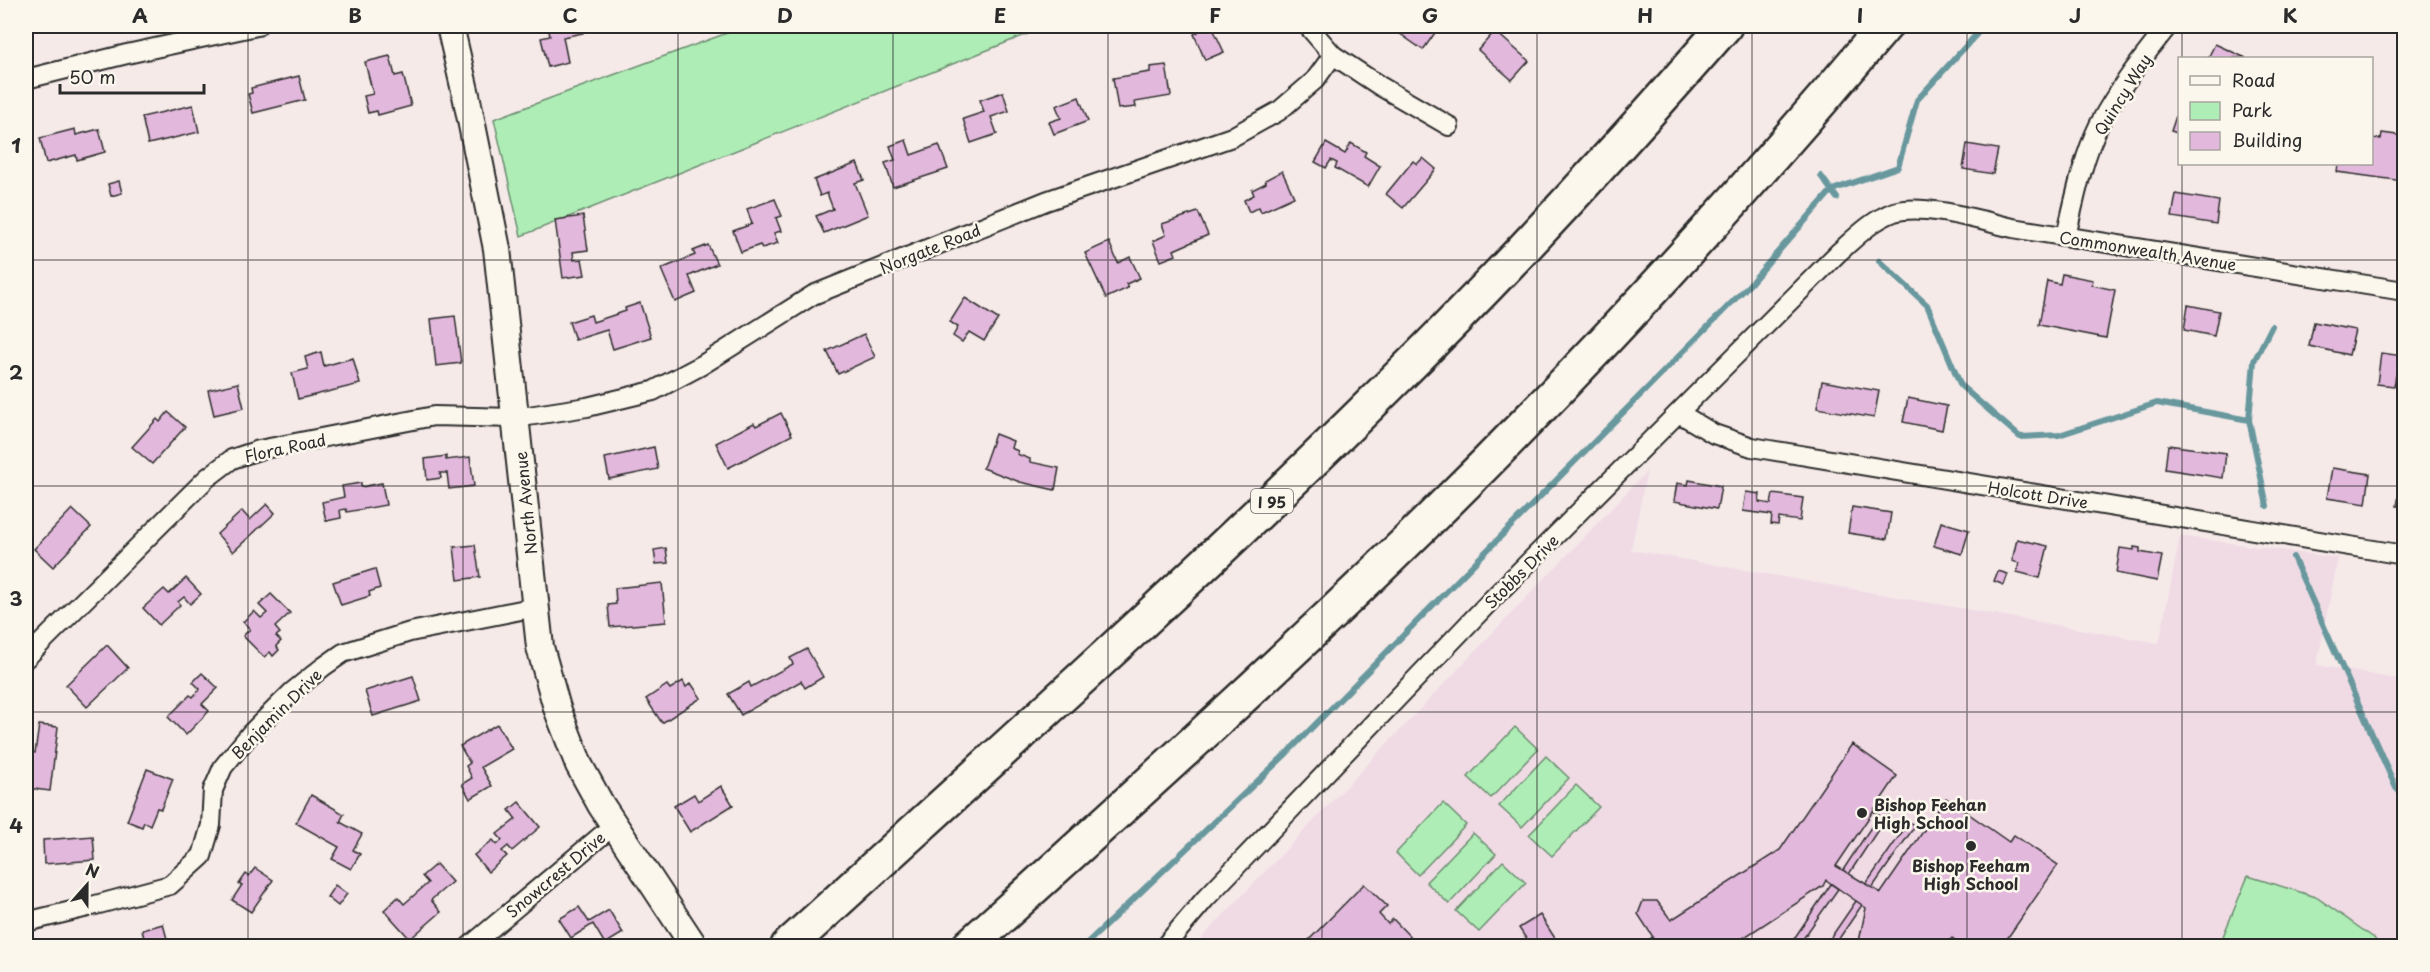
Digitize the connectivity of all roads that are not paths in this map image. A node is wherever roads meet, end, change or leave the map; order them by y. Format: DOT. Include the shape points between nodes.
graph roads {
  1 [pos="257,26"];
  2 [pos="450,26"];
  3 [pos="1308,26"];
  4 [pos="1725,26"];
  5 [pos="1885,26"];
  6 [pos="2168,26"];
  7 [pos="1333,55"];
  8 [pos="26,79"];
  9 [pos="1449,126"];
  10 [pos="1893,213"];
  11 [pos="2066,236"];
  12 [pos="2404,291"];
  13 [pos="1679,413"];
  14 [pos="516,418"];
  15 [pos="2404,555"];
  16 [pos="536,607"];
  17 [pos="26,658"];
  18 [pos="614,825"];
  19 [pos="26,921"];
  20 [pos="470,946"];
  21 [pos="694,946"];
  22 [pos="788,946"];
  23 [pos="969,946"];
  24 [pos="1165,946"];
  1 -- 8 [label="street"];
  2 -- 14 [label="main road, North Avenue" via="497,249"];
  3 -- 7 [label="street"];
  4 -- 22 [label="highway, I 95" via="1535,236 1359,417 1193,576"];
  5 -- 23 [label="highway" via="1647,295 1438,511"];
  6 -- 11 [label="street, Quincy Way" via="2100,124 2084,162"];
  7 -- 9 [label="street"];
  7 -- 14 [label="street, Norgate Road" via="1315,80 1279,111 1232,137 1046,201 813,295 653,391"];
  10 -- 11 [label="street, Commonwealth Avenue" via="1950,213"];
  10 -- 13 [label="street, Stobbs Drive" via="1874,222 1838,253"];
  11 -- 12 [label="street, Commonwealth Avenue"];
  13 -- 15 [label="street, Holcott Drive" via="1714,434 1752,447"];
  13 -- 24 [label="street, Stobbs Drive" via="1497,594 1205,899"];
  14 -- 16 [label="main road, North Avenue"];
  14 -- 17 [label="street, Flora Road" via="434,416 259,450 232,459 169,513"];
  16 -- 18 [label="main road, North Avenue" via="540,647 557,708 579,765"];
  16 -- 19 [label="street, Benjamin Drive" via="410,632 344,653 292,692 223,767 213,790 212,825 202,856 170,885"];
  18 -- 20 [label="street, Snowcrest Drive"];
  18 -- 21 [label="main road, North Avenue"];
}
